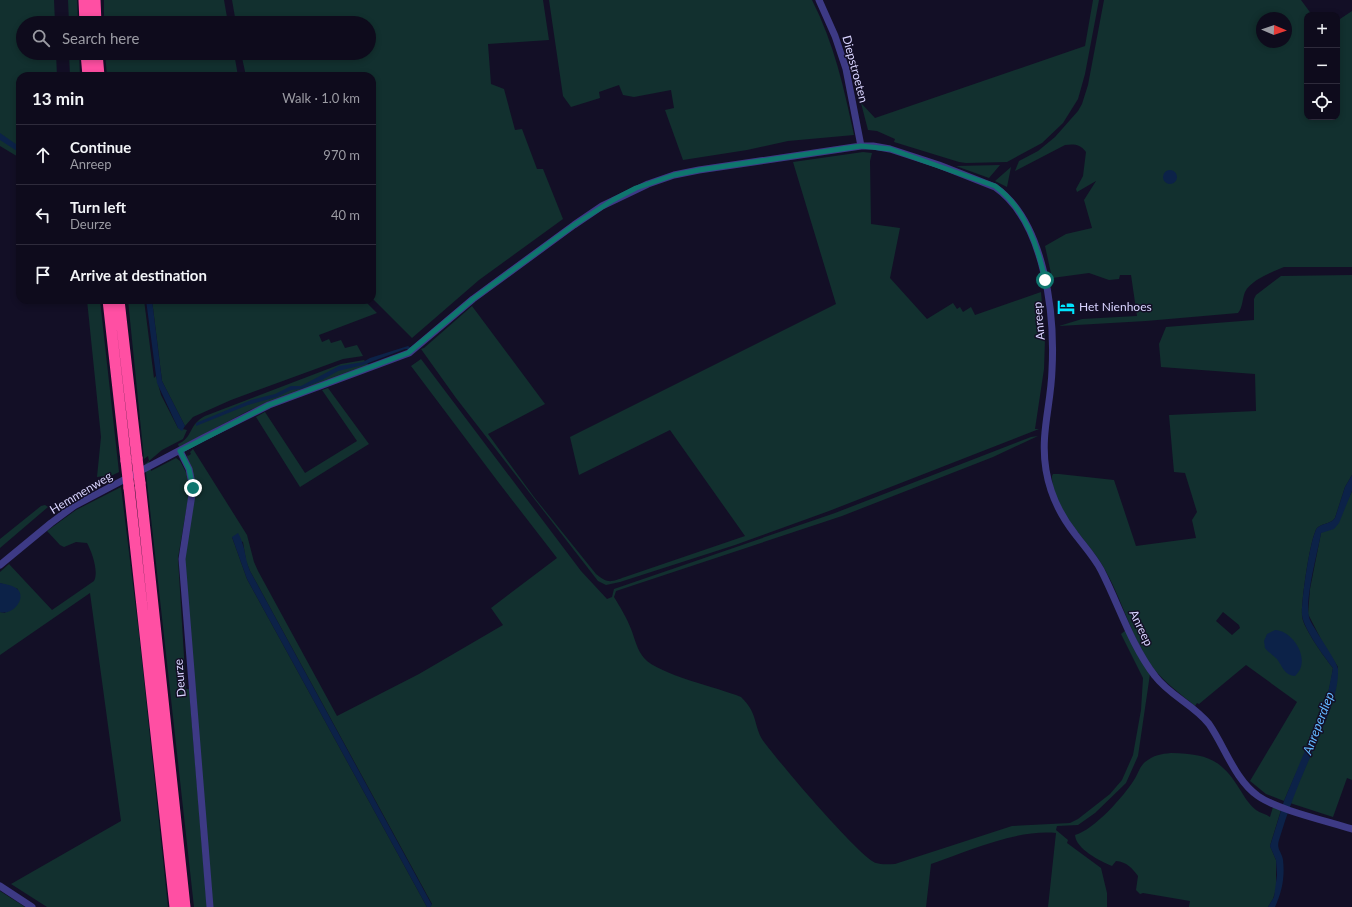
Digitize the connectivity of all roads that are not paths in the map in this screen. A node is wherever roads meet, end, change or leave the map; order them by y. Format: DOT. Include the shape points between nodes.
graph roads {
  1 [pos="84,0"];
  2 [pos="95,0"];
  3 [pos="819,0"];
  4 [pos="85,16"];
  5 [pos="96,16"];
  6 [pos="87,60"];
  7 [pos="98,60"];
  8 [pos="88,72"];
  9 [pos="99,72"];
  10 [pos="861,146"];
  11 [pos="109,304"];
  12 [pos="119,304"];
  13 [pos="180,451"];
  14 [pos="131,459"];
  15 [pos="0,565"];
  16 [pos="1352,829"];
  17 [pos="0,886"];
  18 [pos="32,907"];
  19 [pos="174,907"];
  20 [pos="185,907"];
  21 [pos="210,907"];
  1 -- 4 [label="highway"];
  2 -- 5 [label="highway"];
  3 -- 10 [label="street, Diepstroeten" via="846,70"];
  6 -- 8 [label="highway"];
  7 -- 9 [label="highway"];
  10 -- 13 [label="street, Anreep" via="699,170 674,175 636,188 574,225 473,299 408,353 269,405"];
  10 -- 16 [label="street, Anreep" via="890,149 995,186 1014,204 1033,239 1049,300 1052,372 1044,427 1044,453 1050,488 1063,518 1100,569 1142,656 1156,678 1207,722 1248,787 1263,799 1280,806"];
  11 -- 14 [label="highway"];
  12 -- 14 [label="highway"];
  13 -- 15 [label="street, Hemmenweg" via="74,506"];
  13 -- 21 [label="street, Deurze" via="192,481 182,559"];
  14 -- 19 [label="highway, bridge" via="129,488"];
  14 -- 20 [label="highway, bridge" via="140,483"];
  17 -- 18 [label="street"];
}
